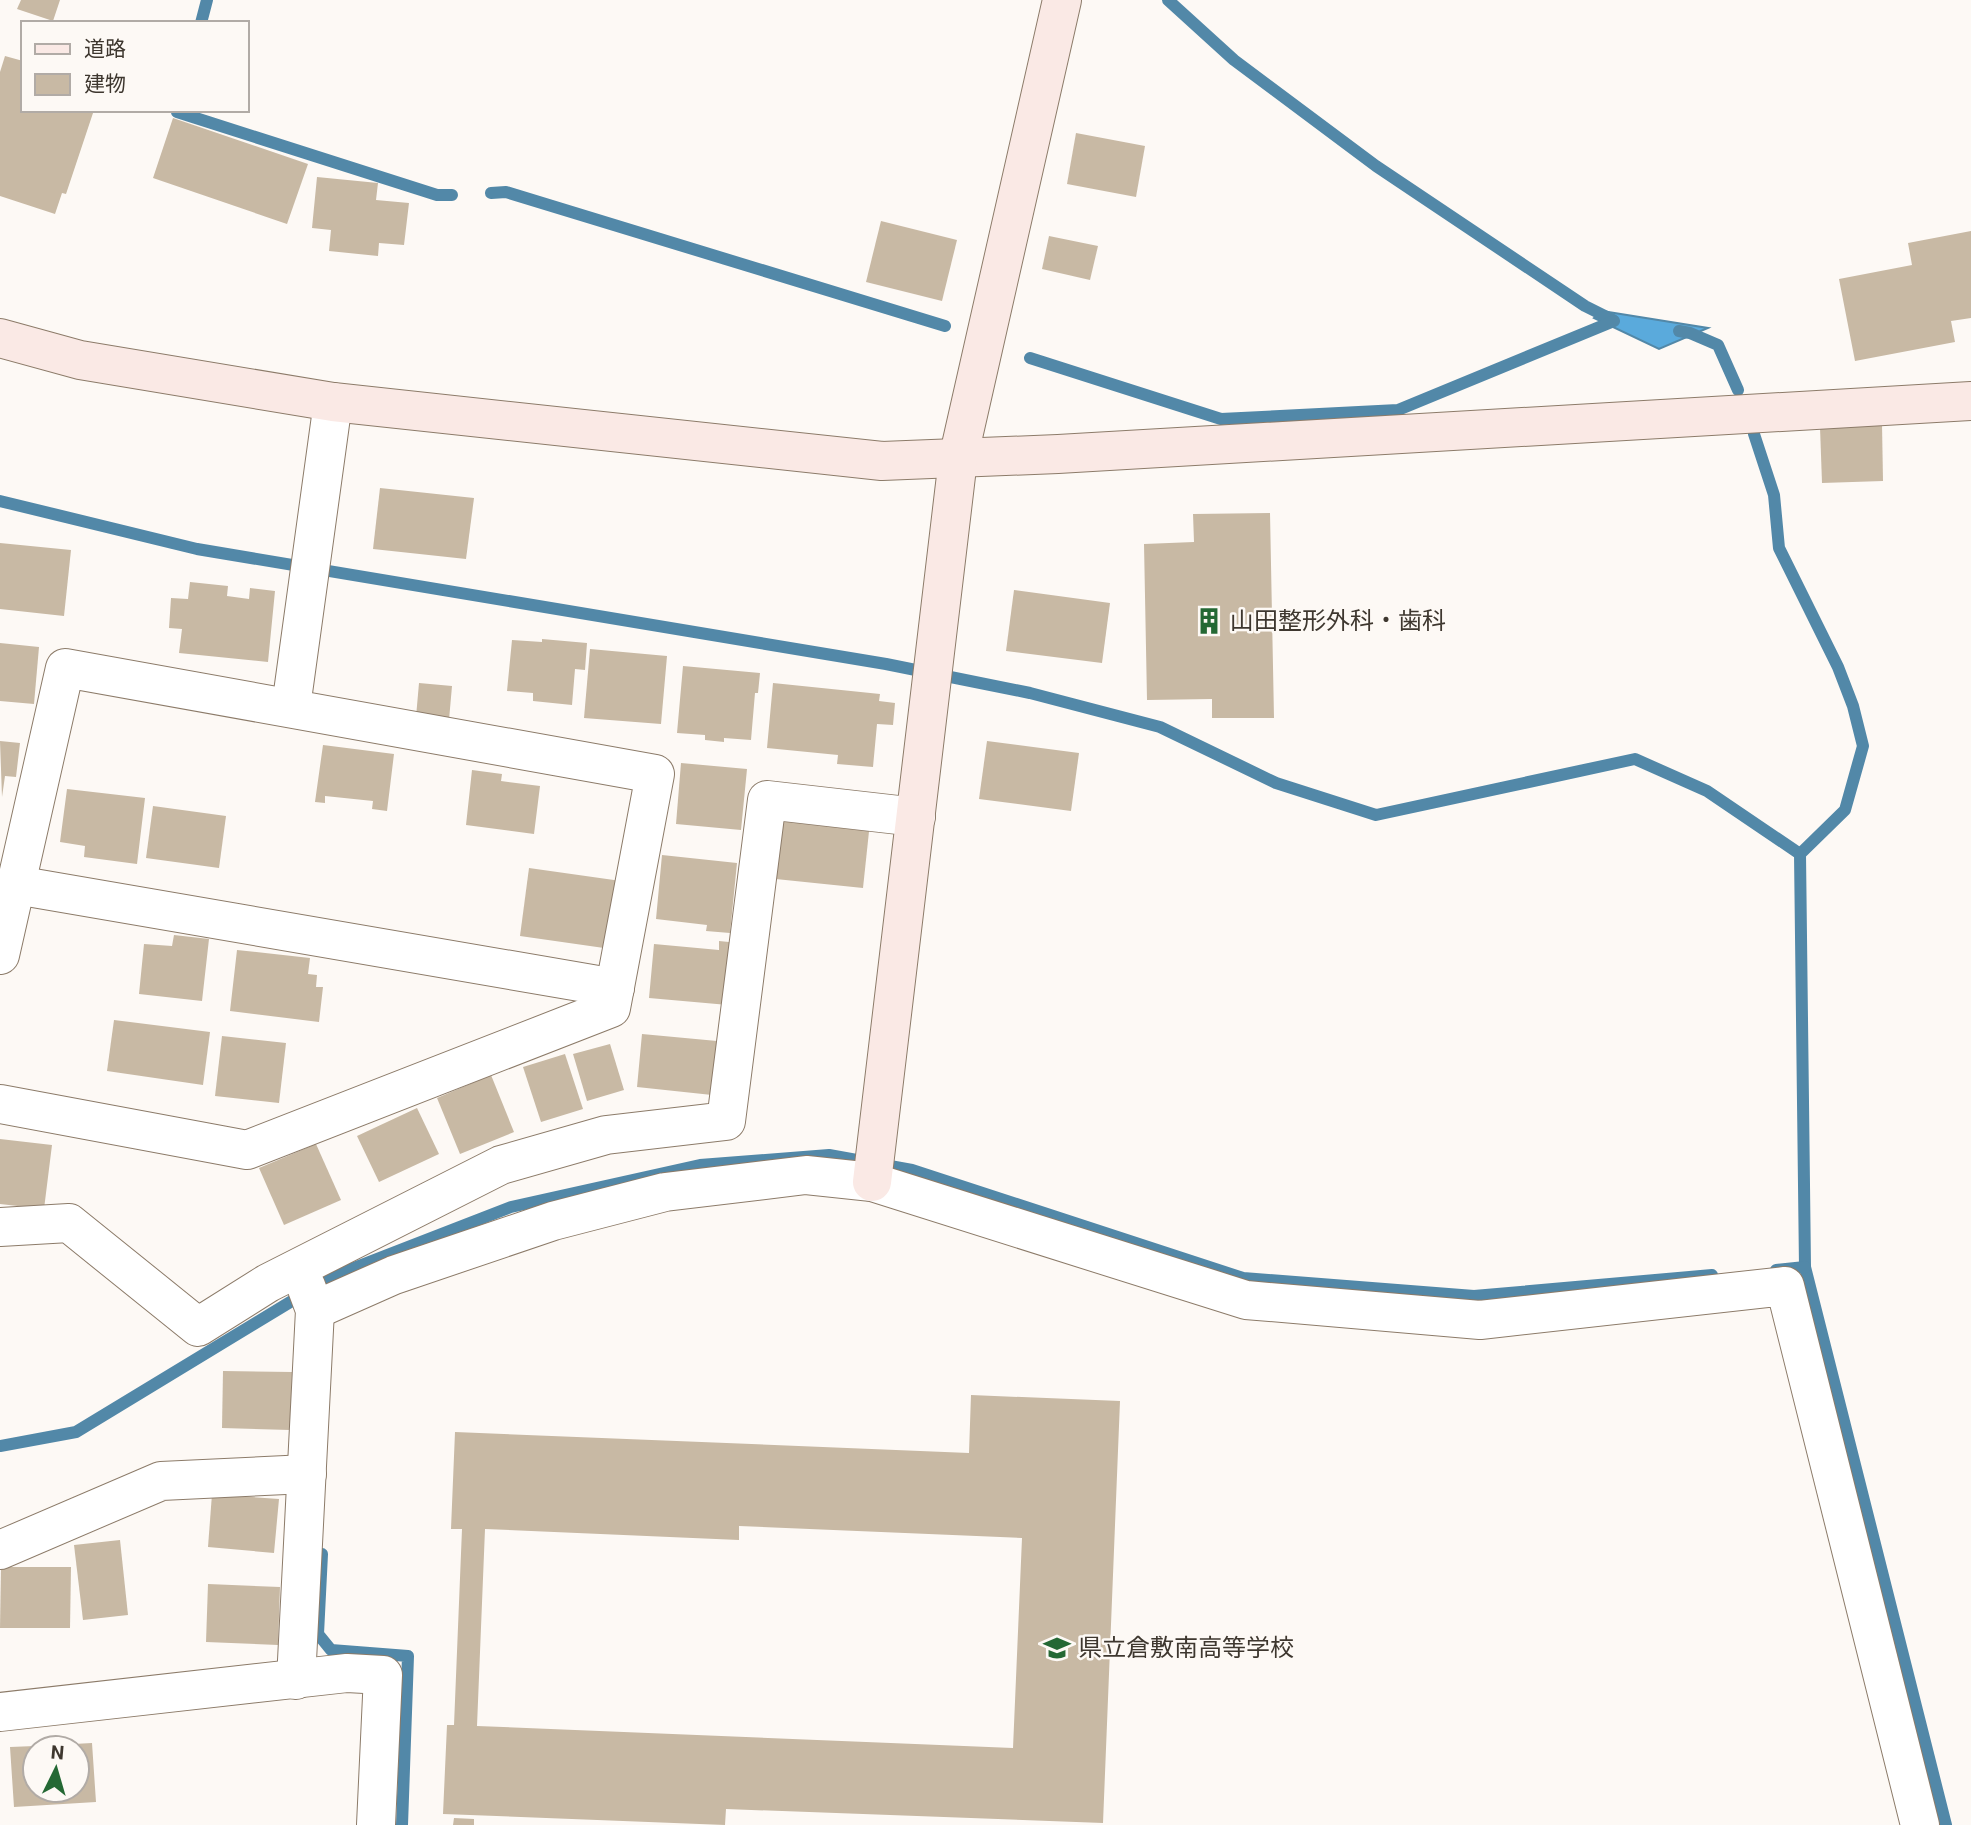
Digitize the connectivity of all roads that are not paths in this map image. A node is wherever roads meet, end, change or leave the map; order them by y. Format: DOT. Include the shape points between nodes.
graph roads {
  1 [pos="1062,0"];
  2 [pos="0,338"];
  3 [pos="1971,401"];
  4 [pos="333,402"];
  5 [pos="958,459"];
  6 [pos="290,707"];
  7 [pos="916,817"];
  8 [pos="16,885"];
  9 [pos="0,955"];
  10 [pos="615,988"];
  11 [pos="0,1104"];
  12 [pos="874,1162"];
  13 [pos="0,1227"];
  14 [pos="307,1289"];
  15 [pos="307,1474"];
  16 [pos="0,1550"];
  17 [pos="296,1680"];
  18 [pos="0,1712"];
  19 [pos="376,1825"];
  20 [pos="1920,1825"];
  1 -- 5 [label="street"];
  2 -- 4 [label="street" via="80,360"];
  3 -- 5 [label="street"];
  4 -- 5 [label="street" via="883,461"];
  4 -- 6 [label="street"];
  5 -- 7 [label="street"];
  6 -- 8 [label="street" via="65,668"];
  6 -- 10 [label="street" via="655,774"];
  7 -- 12 [label="street"];
  7 -- 14 [label="street" via="767,800 726,1121 606,1135 501,1165"];
  8 -- 9 [label="street"];
  8 -- 10 [label="street"];
  10 -- 11 [label="street" via="611,1008 247,1150"];
  12 -- 14 [label="street" via="666,1192 526,1230 394,1275"];
  12 -- 20 [label="street" via="1246,1300 1480,1320 1785,1286"];
  13 -- 14 [label="street" via="69,1223 198,1327 268,1283"];
  14 -- 15 [label="street"];
  15 -- 16 [label="street" via="160,1481"];
  15 -- 17 [label="street"];
  17 -- 18 [label="street"];
  17 -- 19 [label="street" via="347,1673 383,1675"];
}
